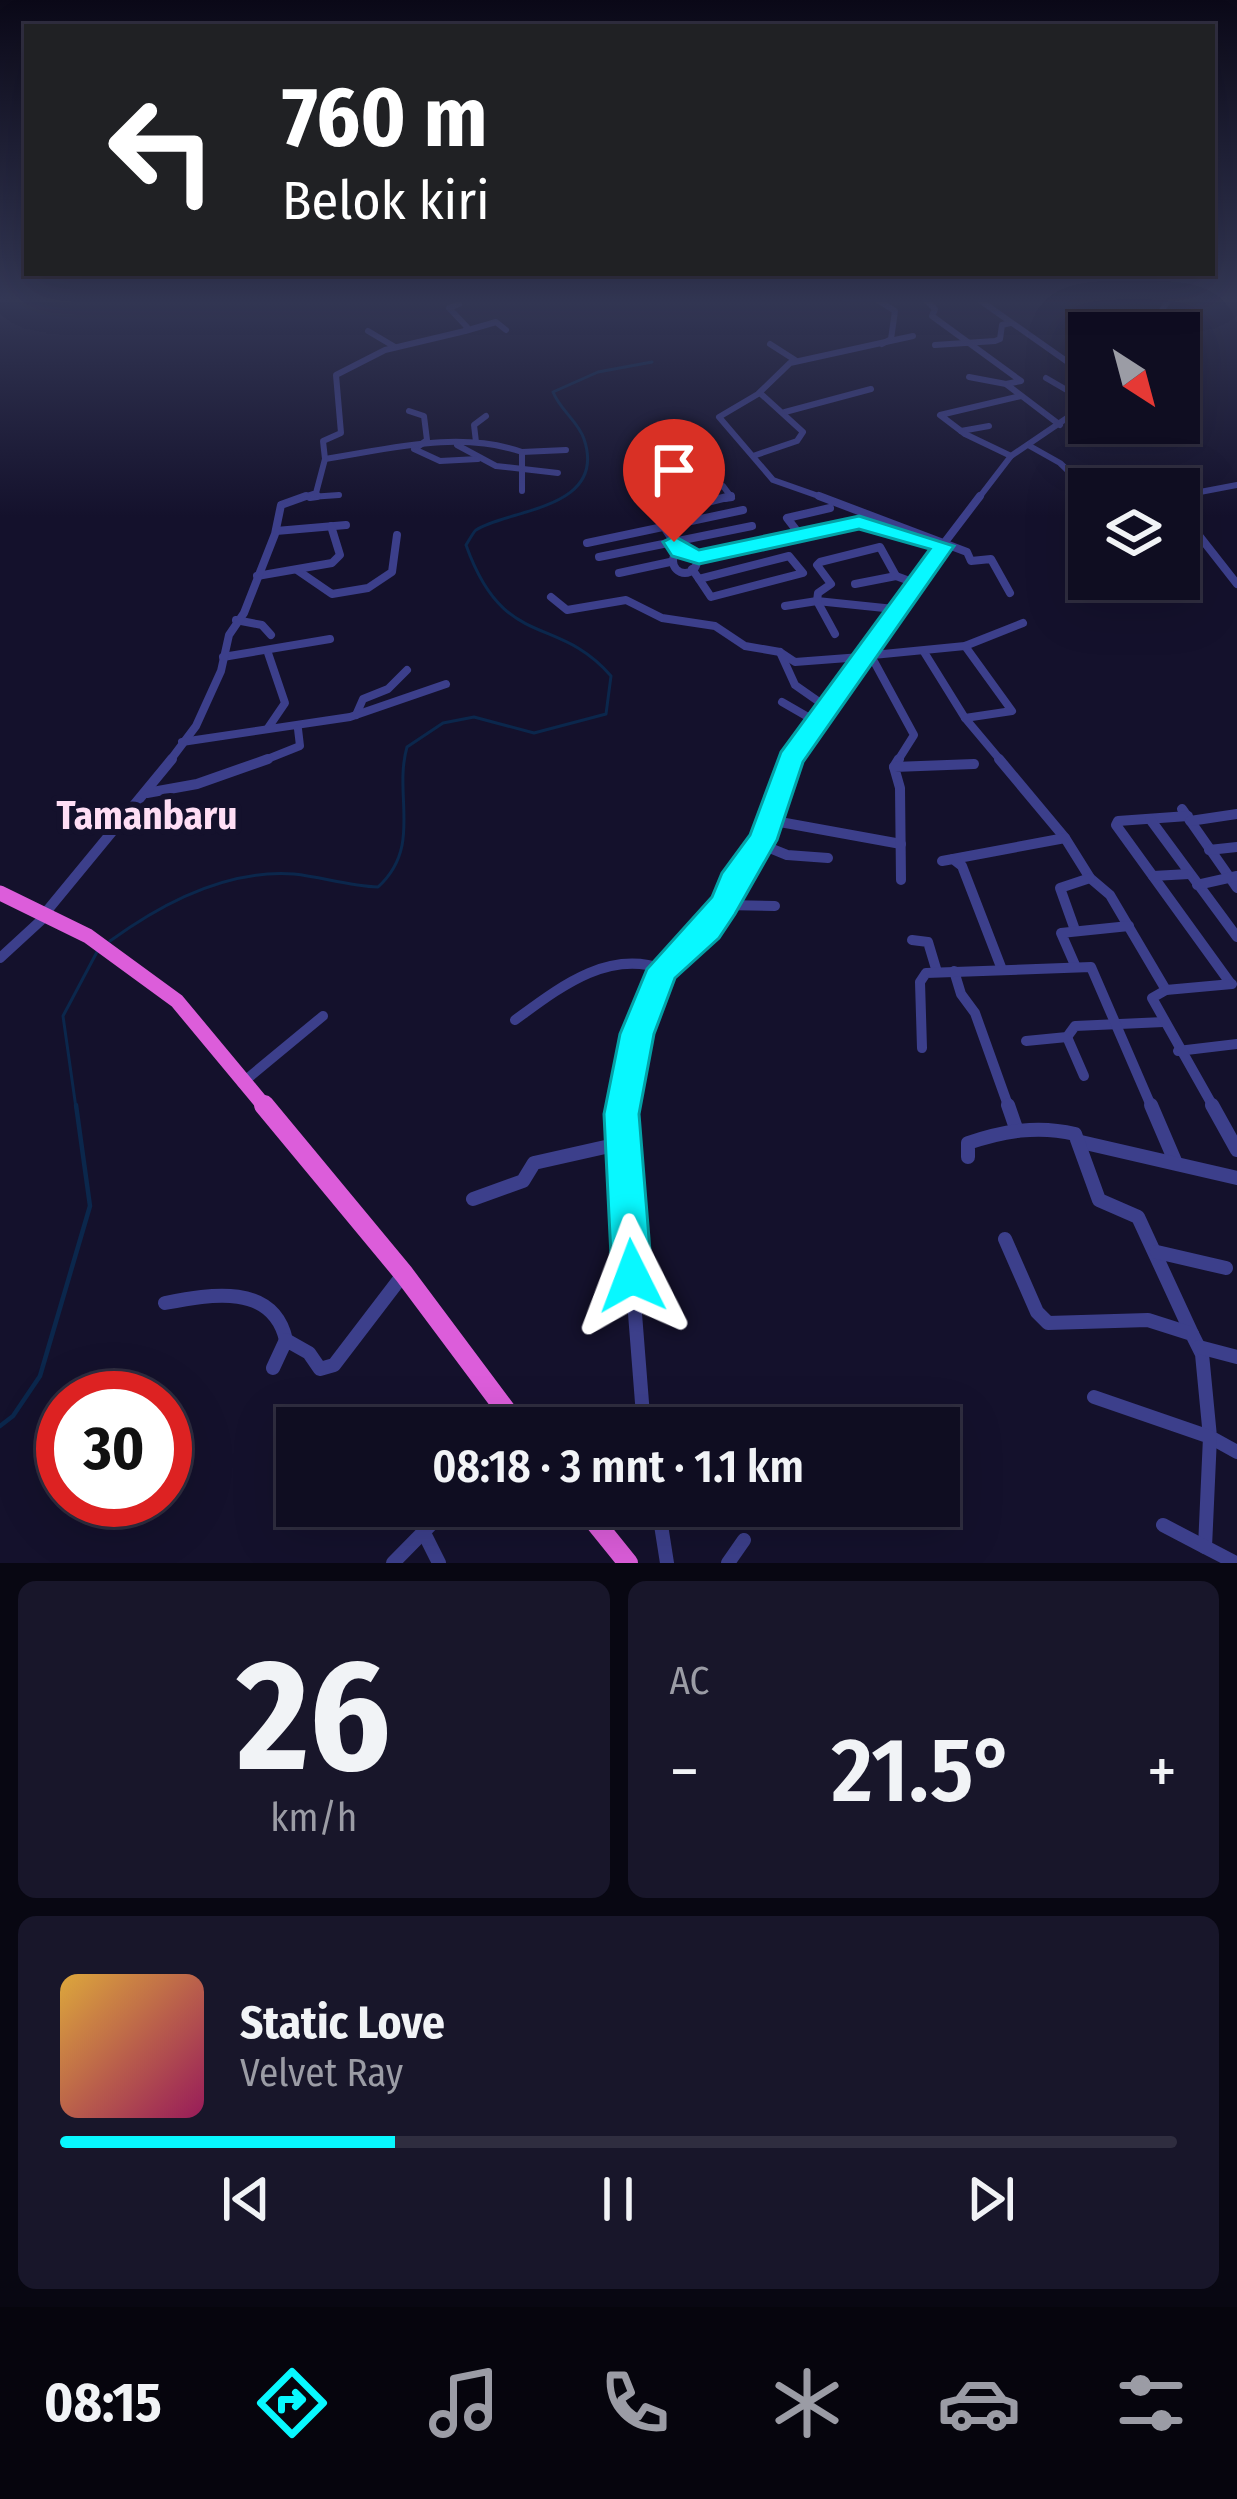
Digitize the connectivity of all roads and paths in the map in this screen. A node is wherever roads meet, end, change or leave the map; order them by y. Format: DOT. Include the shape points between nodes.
graph roads {
  1 [pos="343,372"];
  2 [pos="778,372"];
  3 [pos="1010,372"];
  4 [pos="969,377"];
  5 [pos="1046,378"];
  6 [pos="1006,384"];
  7 [pos="871,389"];
  8 [pos="760,392"];
  9 [pos="1021,396"];
  10 [pos="409,411"];
  11 [pos="785,412"];
  12 [pos="486,416"];
  13 [pos="1060,425"];
  14 [pos="988,426"];
  15 [pos="961,431"];
  16 [pos="997,433"];
  17 [pos="978,438"];
  18 [pos="476,442"];
  19 [pos="458,445"];
  20 [pos="1028,445"];
  21 [pos="414,446"];
  22 [pos="566,450"];
  23 [pos="522,452"];
  24 [pos="753,456"];
  25 [pos="1011,456"];
  26 [pos="325,459"];
  27 [pos="483,460"];
  28 [pos="519,470"];
  29 [pos="1068,471"];
  30 [pos="558,473"];
  31 [pos="482,478"];
  32 [pos="1237,485"];
  33 [pos="522,491"];
  34 [pos="1200,492"];
  35 [pos="339,495"];
  36 [pos="310,497"];
  37 [pos="810,501"];
  38 [pos="830,508"];
  39 [pos="743,510"];
  40 [pos="803,514"];
  41 [pos="656,515"];
  42 [pos="346,525"];
  43 [pos="331,526"];
  44 [pos="752,526"];
  45 [pos="664,528"];
  46 [pos="276,531"];
  47 [pos="397,535"];
  48 [pos="800,535"];
  49 [pos="1200,537"];
  50 [pos="587,543"];
  51 [pos="945,544"];
  52 [pos="677,547"];
  53 [pos="599,557"];
  54 [pos="699,557"];
  55 [pos="670,562"];
  56 [pos="692,569"];
  57 [pos="297,570"];
  58 [pos="620,573"];
  59 [pos="257,575"];
  60 [pos="896,575"];
  61 [pos="698,579"];
  62 [pos="915,583"];
  63 [pos="855,584"];
  64 [pos="1237,584"];
  65 [pos="1010,593"];
  66 [pos="550,597"];
  67 [pos="818,601"];
  68 [pos="785,606"];
  69 [pos="894,609"];
  70 [pos="236,620"];
  71 [pos="1023,623"];
  72 [pos="836,634"];
  73 [pos="271,635"];
  74 [pos="330,639"];
  75 [pos="965,646"];
  76 [pos="267,650"];
  77 [pos="780,652"];
  78 [pos="924,652"];
  79 [pos="866,655"];
  80 [pos="223,657"];
  81 [pos="407,670"];
  82 [pos="446,684"];
  83 [pos="782,702"];
  84 [pos="825,706"];
  85 [pos="356,715"];
  86 [pos="965,718"];
  87 [pos="815,721"];
  88 [pos="268,728"];
  89 [pos="298,729"];
  90 [pos="182,742"];
  91 [pos="974,764"];
  92 [pos="894,767"];
  93 [pos="147,794"];
  94 [pos="1237,814"];
  95 [pos="1187,815"];
  96 [pos="1150,819"];
  97 [pos="769,820"];
  98 [pos="1065,838"];
  99 [pos="760,844"];
  100 [pos="901,844"];
  101 [pos="1237,847"];
  102 [pos="1209,850"];
  103 [pos="827,858"];
  104 [pos="1153,876"];
  105 [pos="1090,878"];
  106 [pos="1193,879"];
  107 [pos="901,880"];
  108 [pos="1234,881"];
  109 [pos="0,893"];
  110 [pos="724,904"];
  111 [pos="775,906"];
  112 [pos="48,913"];
  113 [pos="1129,926"];
  114 [pos="1076,930"];
  115 [pos="1237,937"];
  116 [pos="912,940"];
  117 [pos="0,958"];
  118 [pos="1075,965"];
  119 [pos="1001,967"];
  120 [pos="663,969"];
  121 [pos="954,971"];
  122 [pos="937,972"];
  123 [pos="1234,984"];
  124 [pos="1166,990"];
  125 [pos="323,1016"];
  126 [pos="515,1020"];
  127 [pos="1164,1022"];
  128 [pos="1113,1025"];
  129 [pos="1067,1037"];
  130 [pos="1026,1041"];
  131 [pos="1237,1044"];
  132 [pos="922,1048"];
  133 [pos="1178,1051"];
  134 [pos="1084,1076"];
  135 [pos="242,1083"];
  136 [pos="1017,1131"];
  137 [pos="1082,1142"];
  138 [pos="623,1143"];
  139 [pos="1237,1150"];
  140 [pos="968,1157"];
  141 [pos="1174,1161"];
  142 [pos="1237,1178"];
  143 [pos="473,1199"];
  144 [pos="1005,1239"];
  145 [pos="1157,1252"];
  146 [pos="1226,1268"];
  147 [pos="404,1274"];
  148 [pos="165,1303"];
  149 [pos="286,1340"];
  150 [pos="1196,1341"];
  151 [pos="1237,1357"];
  152 [pos="273,1368"];
  153 [pos="1094,1397"];
  154 [pos="503,1407"];
  155 [pos="642,1407"];
  156 [pos="1210,1437"];
  157 [pos="1237,1452"];
  158 [pos="1163,1525"];
  159 [pos="430,1527"];
  160 [pos="599,1527"];
  161 [pos="661,1527"];
  162 [pos="424,1533"];
  163 [pos="744,1540"];
  164 [pos="1204,1547"];
  165 [pos="393,1563"];
  166 [pos="439,1563"];
  167 [pos="628,1563"];
  168 [pos="667,1563"];
  169 [pos="728,1563"];
  170 [pos="1236,1563"];
  1 -- 26 [label="street" via="336,375 341,433 323,441"];
  2 -- 8 [label="street"];
  3 -- 6 [label="street" via="1021,380"];
  4 -- 6 [label="street"];
  5 -- 13 [label="street" via="1089,403"];
  6 -- 9 [label="street"];
  7 -- 11 [label="street"];
  8 -- 11 [label="street"];
  8 -- 24 [label="street" via="718,413"];
  9 -- 13 [label="street"];
  9 -- 15 [label="street" via="940,415"];
  10 -- 21 [label="street" via="424,416 428,440"];
  11 -- 24 [label="street" via="802,429 800,438"];
  12 -- 18 [label="street" via="474,424"];
  13 -- 20 [label="street"];
  14 -- 15 [label="street"];
  15 -- 17 [label="street"];
  16 -- 17 [label="street"];
  17 -- 25 [label="street"];
  18 -- 19 [label="street"];
  18 -- 23 [label="street"];
  19 -- 21 [label="street"];
  19 -- 27 [label="street"];
  20 -- 25 [label="street"];
  20 -- 29 [label="street"];
  21 -- 26 [label="street"];
  21 -- 27 [label="street" via="440,461"];
  22 -- 23 [label="street"];
  23 -- 28 [label="street"];
  24 -- 51 [label="street" via="773,480"];
  25 -- 51 [label="street"];
  26 -- 36 [label="street"];
  27 -- 28 [label="street"];
  27 -- 31 [label="street"];
  28 -- 30 [label="street"];
  28 -- 33 [label="street"];
  32 -- 34 [label="street"];
  35 -- 36 [label="street"];
  36 -- 46 [label="street" via="282,503"];
  37 -- 40 [label="street"];
  38 -- 40 [label="street"];
  39 -- 45 [label="street"];
  40 -- 48 [label="street" via="788,518"];
  41 -- 41 [label="street" via="648,502 723,486 732,498"];
  41 -- 45 [label="street"];
  42 -- 43 [label="street"];
  43 -- 46 [label="street"];
  43 -- 57 [label="street" via="338,558"];
  44 -- 52 [label="street"];
  45 -- 50 [label="street"];
  45 -- 52 [label="street"];
  46 -- 59 [label="street"];
  47 -- 57 [label="street" via="392,572 368,588 332,594"];
  48 -- 51 [label="street" via="859,522"];
  48 -- 54 [label="street"];
  49 -- 64 [label="street"];
  51 -- 62 [label="street"];
  51 -- 65 [label="street" via="971,561 994,562"];
  52 -- 53 [label="street"];
  52 -- 54 [label="street"];
  52 -- 55 [label="street"];
  54 -- 56 [label="street"];
  55 -- 56 [label="street"];
  55 -- 58 [label="street"];
  56 -- 61 [label="street"];
  57 -- 59 [label="street"];
  59 -- 70 [label="street"];
  60 -- 62 [label="street"];
  60 -- 63 [label="street"];
  60 -- 67 [label="street" via="880,547 828,558 817,566 831,584"];
  61 -- 61 [label="street" via="711,597 803,573 789,556"];
  62 -- 69 [label="street"];
  66 -- 77 [label="street" via="567,610 611,599 642,604 662,618 711,625 746,646"];
  67 -- 68 [label="street"];
  67 -- 69 [label="street"];
  67 -- 72 [label="street"];
  69 -- 79 [label="street"];
  70 -- 73 [label="street"];
  70 -- 80 [label="street"];
  71 -- 75 [label="street"];
  74 -- 76 [label="street"];
  75 -- 78 [label="street"];
  75 -- 86 [label="street" via="1012,711"];
  76 -- 80 [label="street"];
  76 -- 88 [label="street" via="285,703"];
  77 -- 79 [label="street" via="801,663"];
  77 -- 84 [label="street" via="795,686"];
  78 -- 79 [label="street"];
  78 -- 86 [label="street"];
  79 -- 84 [label="street"];
  79 -- 92 [label="street" via="914,735"];
  80 -- 90 [label="street" via="207,706"];
  81 -- 85 [label="street" via="363,699"];
  82 -- 85 [label="street"];
  83 -- 87 [label="street"];
  84 -- 87 [label="street"];
  85 -- 89 [label="street"];
  86 -- 98 [label="street"];
  87 -- 97 [label="street" via="782,776"];
  88 -- 89 [label="street"];
  88 -- 90 [label="street"];
  89 -- 93 [label="street" via="295,750"];
  90 -- 93 [label="street"];
  91 -- 92 [label="street"];
  92 -- 100 [label="street"];
  93 -- 112 [label="street"];
  94 -- 95 [label="street"];
  95 -- 96 [label="street"];
  95 -- 102 [label="street"];
  96 -- 104 [label="street" via="1116,825"];
  96 -- 106 [label="street"];
  97 -- 99 [label="street"];
  97 -- 100 [label="street"];
  98 -- 105 [label="street"];
  98 -- 119 [label="street" via="947,860 962,866"];
  99 -- 103 [label="street"];
  99 -- 110 [label="street"];
  100 -- 107 [label="street"];
  101 -- 102 [label="street"];
  102 -- 108 [label="street"];
  104 -- 106 [label="street"];
  104 -- 123 [label="street"];
  105 -- 113 [label="street"];
  105 -- 114 [label="street" via="1060,888"];
  106 -- 108 [label="street"];
  106 -- 115 [label="street"];
  109 -- 112 [label="highway"];
  110 -- 111 [label="street"];
  110 -- 120 [label="street"];
  112 -- 117 [label="street"];
  112 -- 135 [label="highway" via="177,1001"];
  113 -- 114 [label="street"];
  113 -- 124 [label="street"];
  114 -- 118 [label="street" via="1061,933"];
  116 -- 122 [label="street" via="928,942"];
  118 -- 119 [label="street"];
  118 -- 128 [label="street" via="1094,970"];
  119 -- 121 [label="street"];
  120 -- 126 [label="street" via="635,960 608,965"];
  120 -- 138 [label="street" via="637,1034"];
  121 -- 122 [label="street"];
  121 -- 136 [label="street"];
  122 -- 132 [label="street" via="921,976"];
  123 -- 124 [label="street"];
  124 -- 127 [label="street" via="1152,998"];
  125 -- 135 [label="street"];
  127 -- 128 [label="street"];
  127 -- 133 [label="street"];
  128 -- 129 [label="street" via="1075,1026"];
  128 -- 141 [label="street"];
  129 -- 130 [label="street"];
  129 -- 134 [label="street"];
  131 -- 133 [label="street"];
  133 -- 139 [label="street"];
  135 -- 147 [label="highway"];
  136 -- 137 [label="street" via="1060,1129"];
  136 -- 140 [label="street" via="968,1143"];
  137 -- 141 [label="street"];
  137 -- 145 [label="street" via="1099,1200 1138,1217"];
  138 -- 143 [label="street" via="534,1163 523,1181"];
  138 -- 155 [label="street"];
  141 -- 142 [label="street"];
  144 -- 150 [label="street" via="1048,1323 1148,1320"];
  145 -- 146 [label="street"];
  145 -- 150 [label="street"];
  147 -- 149 [label="street" via="328,1370"];
  147 -- 154 [label="highway"];
  148 -- 149 [label="street" via="233,1295 271,1306"];
  149 -- 152 [label="street"];
  150 -- 151 [label="street"];
  150 -- 156 [label="street"];
  153 -- 156 [label="street"];
  156 -- 157 [label="street"];
  156 -- 164 [label="street"];
  158 -- 164 [label="street"];
  159 -- 162 [label="street"];
  160 -- 167 [label="highway"];
  161 -- 168 [label="street"];
  162 -- 165 [label="street"];
  162 -- 166 [label="street"];
  163 -- 169 [label="street"];
  164 -- 170 [label="street"];
}
